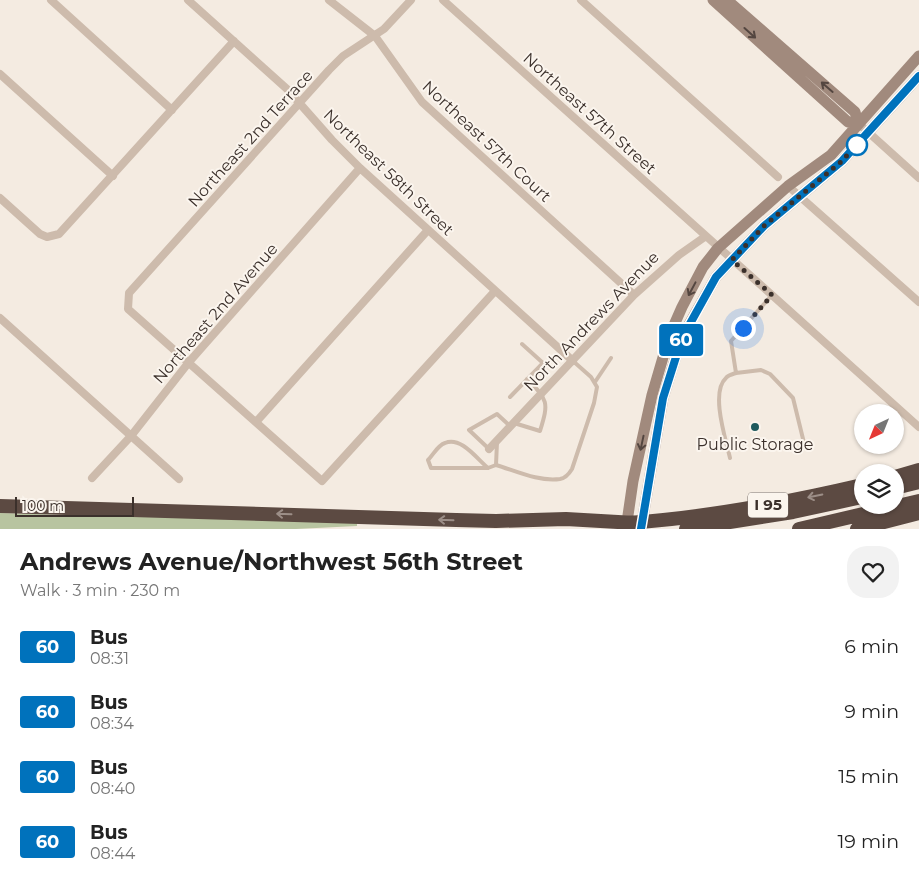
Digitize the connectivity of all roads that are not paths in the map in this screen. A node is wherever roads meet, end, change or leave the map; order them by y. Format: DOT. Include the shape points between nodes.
graph roads {
  1 [pos="51,0"];
  2 [pos="188,0"];
  3 [pos="329,0"];
  4 [pos="411,0"];
  5 [pos="443,0"];
  6 [pos="581,0"];
  7 [pos="714,0"];
  8 [pos="727,0"];
  9 [pos="375,36"];
  10 [pos="234,41"];
  11 [pos="919,56"];
  12 [pos="0,74"];
  13 [pos="919,76"];
  14 [pos="300,103"];
  15 [pos="172,110"];
  16 [pos="858,123"];
  17 [pos="868,132"];
  18 [pos="360,168"];
  19 [pos="113,176"];
  20 [pos="778,176"];
  21 [pos="919,178"];
  22 [pos="788,186"];
  23 [pos="799,196"];
  24 [pos="0,198"];
  25 [pos="428,230"];
  26 [pos="706,236"];
  27 [pos="718,248"];
  28 [pos="732,260"];
  29 [pos="495,291"];
  30 [pos="772,295"];
  31 [pos="634,296"];
  32 [pos="919,302"];
  33 [pos="0,318"];
  34 [pos="522,344"];
  35 [pos="611,358"];
  36 [pos="573,361"];
  37 [pos="189,362"];
  38 [pos="736,373"];
  39 [pos="527,379"];
  40 [pos="595,382"];
  41 [pos="542,394"];
  42 [pos="510,397"];
  43 [pos="256,422"];
  44 [pos="512,425"];
  45 [pos="919,427"];
  46 [pos="131,436"];
  47 [pos="498,440"];
  48 [pos="805,447"];
  49 [pos="489,449"];
  50 [pos="730,458"];
  51 [pos="496,465"];
  52 [pos="488,468"];
  53 [pos="919,470"];
  54 [pos="904,474"];
  55 [pos="92,478"];
  56 [pos="179,479"];
  57 [pos="919,482"];
  58 [pos="904,486"];
  59 [pos="854,487"];
  60 [pos="854,499"];
  61 [pos="919,501"];
  62 [pos="0,506"];
  63 [pos="919,513"];
  64 [pos="634,527"];
  65 [pos="529,529"];
  66 [pos="686,529"];
  67 [pos="800,529"];
  68 [pos="857,529"];
  1 -- 15 [label="street"];
  2 -- 10 [label="street, Northeast 58th Street"];
  3 -- 9 [label="street, Northeast 57th Court"];
  4 -- 9 [label="street, Northeast 2nd Terrace"];
  5 -- 26 [label="street, Northeast 57th Street"];
  6 -- 20 [label="street"];
  7 -- 16 [label="main road, one-way" via="848,122"];
  16 -- 8 [label="main road, one-way" via="856,112"];
  9 -- 14 [label="street, Northeast 2nd Terrace" via="343,56"];
  9 -- 31 [label="street, Northeast 57th Court" via="422,102"];
  10 -- 14 [label="street, Northeast 58th Street"];
  10 -- 15 [label="street"];
  11 -- 16 [label="main road"];
  12 -- 19 [label="street"];
  13 -- 17 [label="main road"];
  14 -- 18 [label="street, Northeast 58th Street"];
  14 -- 37 [label="street, Northeast 2nd Terrace" via="129,294 128,309"];
  15 -- 19 [label="street"];
  16 -- 17 [label="street"];
  16 -- 22 [label="main road" via="831,155"];
  17 -- 21 [label="street"];
  17 -- 23 [label="main road" via="842,161"];
  18 -- 25 [label="street, Northeast 58th Street"];
  18 -- 37 [label="street, Northeast 2nd Avenue"];
  19 -- 24 [label="street" via="65,230 54,236 40,234"];
  22 -- 23 [label="street"];
  22 -- 27 [label="main road"];
  23 -- 28 [label="main road"];
  23 -- 32 [label="street"];
  25 -- 29 [label="street, Northeast 58th Street"];
  25 -- 43 [label="street"];
  26 -- 27 [label="street, Northeast 57th Street"];
  26 -- 31 [label="street, North Andrews Avenue" via="679,255"];
  27 -- 28 [label="street, Northeast 57th Street"];
  27 -- 64 [label="main road, one-way" via="682,307 652,395 633,482"];
  28 -- 30 [label="street, Northeast 57th Street"];
  28 -- 64 [label="main road" via="716,277 682,338 663,398 647,486"];
  29 -- 36 [label="street, Northeast 58th Street"];
  29 -- 43 [label="street" via="322,481"];
  30 -- 38 [label="lane" via="732,341"];
  30 -- 45 [label="street, Northeast 57th Street"];
  31 -- 36 [label="street, North Andrews Avenue"];
  33 -- 46 [label="street"];
  34 -- 39 [label="lane" via="543,363"];
  35 -- 40 [label="lane"];
  36 -- 40 [label="lane"];
  36 -- 41 [label="street, North Andrews Avenue"];
  37 -- 43 [label="street"];
  37 -- 46 [label="street, Northeast 2nd Avenue"];
  38 -- 48 [label="lane" via="761,370 770,374 793,398"];
  38 -- 50 [label="lane" via="726,377 719,401"];
  39 -- 41 [label="lane"];
  39 -- 42 [label="lane"];
  40 -- 51 [label="lane" via="594,403 568,475 561,479 536,477"];
  41 -- 44 [label="street, North Andrews Avenue"];
  41 -- 44 [label="lane" via="547,409 540,430"];
  44 -- 47 [label="street, North Andrews Avenue"];
  44 -- 49 [label="lane" via="498,414 468,430"];
  46 -- 55 [label="street, Northeast 2nd Avenue"];
  46 -- 56 [label="street"];
  47 -- 49 [label="street, North Andrews Avenue"];
  47 -- 51 [label="lane"];
  51 -- 52 [label="lane"];
  52 -- 52 [label="lane" via="430,468 428,460 443,443 453,441 465,447"];
  53 -- 54 [label="highway"];
  57 -- 58 [label="highway"];
  59 -- 64 [label="highway, I 95, one-way"];
  60 -- 66 [label="highway" via="784,514"];
  61 -- 67 [label="highway"];
  64 -- 62 [label="highway, one-way" via="566,519 496,521"];
  63 -- 68 [label="highway"];
  64 -- 65 [label="highway, I 95"];
}
